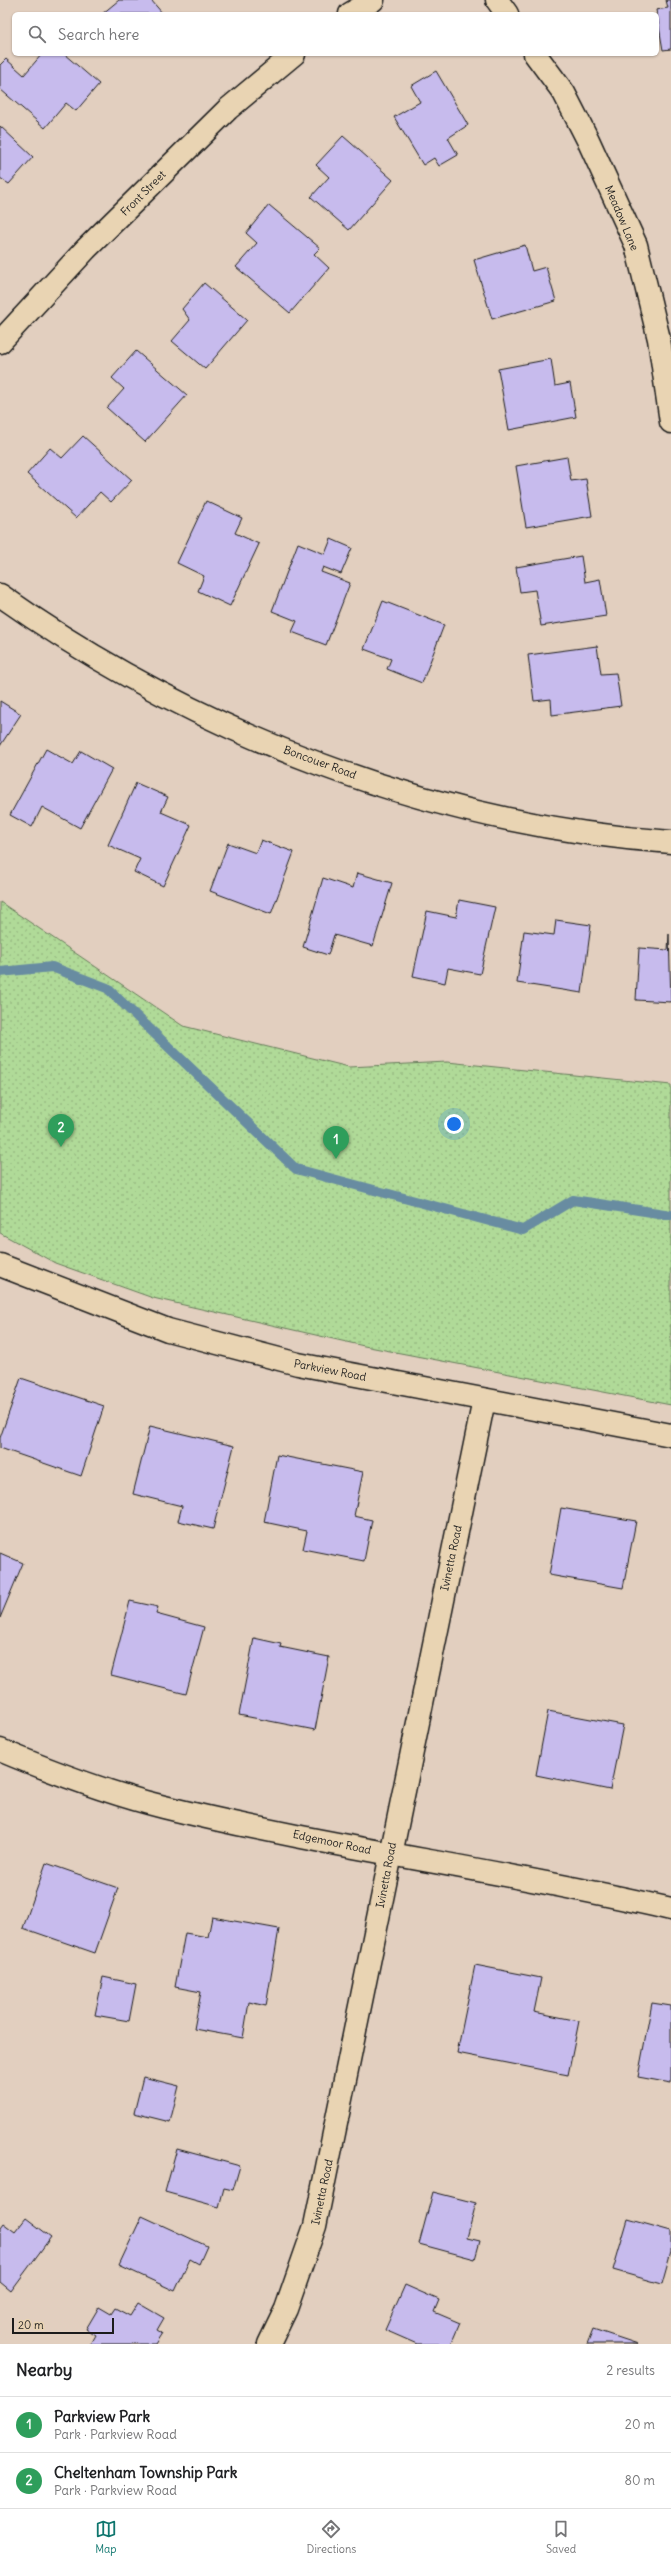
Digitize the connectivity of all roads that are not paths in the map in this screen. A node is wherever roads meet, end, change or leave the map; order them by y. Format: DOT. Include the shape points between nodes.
graph roads {
  1 [pos="373,0"];
  2 [pos="496,0"];
  3 [pos="353,12"];
  4 [pos="505,12"];
  5 [pos="292,56"];
  6 [pos="536,56"];
  7 [pos="0,342"];
  8 [pos="671,422"];
  9 [pos="0,595"];
  10 [pos="671,842"];
  11 [pos="0,1264"];
  12 [pos="484,1400"];
  13 [pos="671,1435"];
  14 [pos="0,1750"];
  15 [pos="390,1854"];
  16 [pos="671,1908"];
  17 [pos="269,2344"];
  1 -- 3 [label="street"];
  2 -- 4 [label="street"];
  5 -- 7 [label="street, Front Street" via="228,109 86,249"];
  6 -- 8 [label="street, Meadow Lane" via="564,93 636,245 659,339"];
  9 -- 10 [label="street, Boncouer Road" via="51,631 142,683 223,724 305,758 405,792 522,823 627,839"];
  11 -- 12 [label="street, Parkview Road" via="168,1330 298,1364"];
  12 -- 13 [label="street, Parkview Road"];
  12 -- 15 [label="street, Ivinetta Road"];
  14 -- 15 [label="street, Edgemoor Road" via="42,1768 162,1807"];
  15 -- 16 [label="street, Edgemoor Road"];
  15 -- 17 [label="street, Ivinetta Road" via="315,2226 286,2309"];
}
